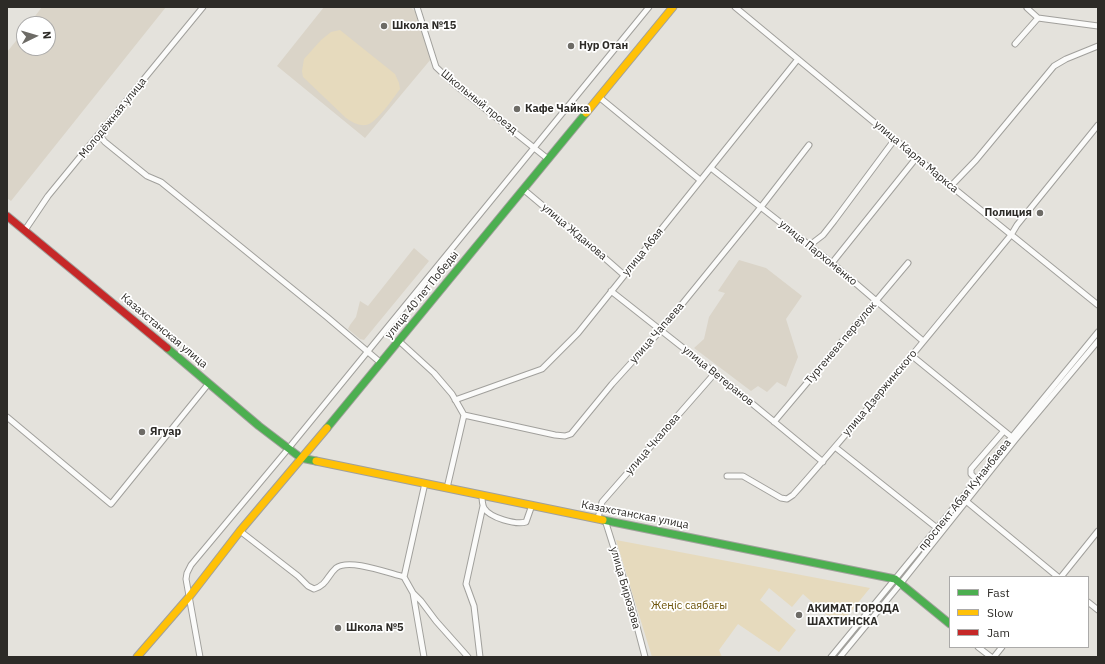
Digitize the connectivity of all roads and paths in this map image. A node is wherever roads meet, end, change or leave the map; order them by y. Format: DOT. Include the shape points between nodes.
graph roads {
  1 [pos="203,7"];
  2 [pos="417,7"];
  3 [pos="649,7"];
  4 [pos="674,7"];
  5 [pos="735,7"];
  6 [pos="1027,8"];
  7 [pos="1038,18"];
  8 [pos="1098,26"];
  9 [pos="1016,44"];
  10 [pos="1098,46"];
  11 [pos="798,59"];
  12 [pos="599,97"];
  13 [pos="1098,125"];
  14 [pos="99,135"];
  15 [pos="895,139"];
  16 [pos="809,145"];
  17 [pos="534,147"];
  18 [pos="917,157"];
  19 [pos="548,159"];
  20 [pos="711,168"];
  21 [pos="700,180"];
  22 [pos="951,186"];
  23 [pos="523,189"];
  24 [pos="761,207"];
  25 [pos="7,216"];
  26 [pos="25,230"];
  27 [pos="1011,235"];
  28 [pos="810,245"];
  29 [pos="832,263"];
  30 [pos="908,263"];
  31 [pos="624,275"];
  32 [pos="611,291"];
  33 [pos="876,302"];
  34 [pos="1098,305"];
  35 [pos="661,330"];
  36 [pos="1098,332"];
  37 [pos="400,341"];
  38 [pos="923,341"];
  39 [pos="1098,341"];
  40 [pos="367,352"];
  41 [pos="911,355"];
  42 [pos="381,363"];
  43 [pos="715,373"];
  44 [pos="209,383"];
  45 [pos="455,400"];
  46 [pos="464,415"];
  47 [pos="7,417"];
  48 [pos="774,422"];
  49 [pos="1003,432"];
  50 [pos="1013,439"];
  51 [pos="835,447"];
  52 [pos="288,449"];
  53 [pos="302,458"];
  54 [pos="823,462"];
  55 [pos="727,476"];
  56 [pos="976,480"];
  57 [pos="424,483"];
  58 [pos="447,488"];
  59 [pos="482,495"];
  60 [pos="966,500"];
  61 [pos="532,505"];
  62 [pos="483,506"];
  63 [pos="598,518"];
  64 [pos="605,520"];
  65 [pos="937,528"];
  66 [pos="240,531"];
  67 [pos="1098,531"];
  68 [pos="1058,576"];
  69 [pos="1060,576"];
  70 [pos="404,577"];
  71 [pos="898,581"];
  72 [pos="413,593"];
  73 [pos="189,597"];
  74 [pos="1089,603"];
  75 [pos="1098,610"];
  76 [pos="949,623"];
  77 [pos="979,648"];
  78 [pos="1001,648"];
  79 [pos="137,657"];
  80 [pos="200,657"];
  81 [pos="424,657"];
  82 [pos="468,657"];
  83 [pos="480,657"];
  84 [pos="645,657"];
  85 [pos="831,657"];
  86 [pos="840,657"];
  87 [pos="990,657"];
  88 [pos="994,657"];
  1 -- 14 [label="street, Молодёжная улица"];
  2 -- 17 [label="street, Школьный проезд" via="436,67"];
  3 -- 17 [label="street, улица 40 лет Победы"];
  4 -- 12 [label="street, улица 40 лет Победы"];
  5 -- 11 [label="street, улица Карла Маркса"];
  6 -- 7 [label="street"];
  7 -- 8 [label="street"];
  7 -- 9 [label="street"];
  10 -- 22 [label="street" via="1054,66 976,160"];
  11 -- 15 [label="street, улица Карла Маркса"];
  11 -- 20 [label="street, улица Абая"];
  12 -- 19 [label="street, улица 40 лет Победы"];
  12 -- 21 [label="street"];
  13 -- 27 [label="street, улица Дзержинского"];
  14 -- 26 [label="street, Молодёжная улица" via="48,196"];
  14 -- 40 [label="street" via="147,176 161,182 270,269"];
  15 -- 18 [label="street, улица Карла Маркса"];
  15 -- 28 [label="street" via="834,221"];
  16 -- 24 [label="street, улица Чапаева"];
  17 -- 19 [label="street, Школьный проезд"];
  17 -- 40 [label="street, улица 40 лет Победы"];
  18 -- 22 [label="street, улица Карла Маркса"];
  18 -- 29 [label="street"];
  19 -- 23 [label="street, улица 40 лет Победы"];
  20 -- 21 [label="street, улица Абая"];
  20 -- 24 [label="street, улица Пархоменко"];
  21 -- 31 [label="street, улица Абая"];
  22 -- 27 [label="street, улица Карла Маркса"];
  23 -- 31 [label="street, улица Жданова"];
  23 -- 37 [label="street, улица 40 лет Победы"];
  24 -- 28 [label="street, улица Пархоменко"];
  24 -- 35 [label="street, улица Чапаева"];
  25 -- 26 [label="street, Казахстанская улица"];
  26 -- 44 [label="street, Казахстанская улица"];
  27 -- 34 [label="street, улица Карла Маркса"];
  27 -- 38 [label="street, улица Дзержинского"];
  28 -- 29 [label="street, улица Пархоменко"];
  29 -- 33 [label="street, улица Пархоменко"];
  30 -- 33 [label="street, Тургенева переулок"];
  31 -- 32 [label="street, улица Абая"];
  32 -- 35 [label="street, улица Ветеранов"];
  32 -- 45 [label="street, улица Абая" via="578,333 542,369"];
  33 -- 38 [label="street, улица Пархоменко"];
  33 -- 48 [label="street, Тургенева переулок"];
  35 -- 43 [label="street, улица Ветеранов"];
  35 -- 46 [label="street, улица Чапаева" via="570,434 555,435"];
  36 -- 50 [label="street, проспект Абая Кунанбаева"];
  37 -- 42 [label="street, улица 40 лет Победы"];
  37 -- 45 [label="street" via="434,373"];
  38 -- 41 [label="street, улица Дзержинского"];
  39 -- 50 [label="street, проспект Абая Кунанбаева"];
  40 -- 42 [label="street"];
  40 -- 52 [label="street, улица 40 лет Победы"];
  41 -- 49 [label="street"];
  41 -- 51 [label="street, улица Дзержинского"];
  42 -- 53 [label="street, улица 40 лет Победы"];
  43 -- 48 [label="street, улица Ветеранов"];
  43 -- 63 [label="street, улица Чкалова" via="602,502"];
  44 -- 47 [label="street" via="111,504"];
  44 -- 52 [label="street, Казахстанская улица"];
  45 -- 46 [label="street"];
  46 -- 58 [label="street"];
  48 -- 54 [label="street, улица Ветеранов"];
  49 -- 50 [label="street"];
  49 -- 56 [label="street" via="971,469 971,474"];
  50 -- 56 [label="street, проспект Абая Кунанбаева"];
  50 -- 60 [label="street, проспект Абая Кунанбаева"];
  51 -- 54 [label="street, улица Дзержинского"];
  51 -- 65 [label="street"];
  52 -- 53 [label="street, Казахстанская улица"];
  52 -- 73 [label="street, улица 40 лет Победы" via="191,565 186,573"];
  53 -- 57 [label="street, Казахстанская улица"];
  53 -- 66 [label="street, улица 40 лет Победы"];
  54 -- 55 [label="street, улица Дзержинского" via="787,499 743,476"];
  56 -- 65 [label="street, проспект Абая Кунанбаева"];
  57 -- 58 [label="street, Казахстанская улица"];
  57 -- 70 [label="street"];
  58 -- 59 [label="street, Казахстанская улица"];
  59 -- 61 [label="street, Казахстанская улица"];
  59 -- 62 [label="street"];
  60 -- 68 [label="street"];
  60 -- 71 [label="street, проспект Абая Кунанбаева"];
  61 -- 62 [label="street" via="526,522 522,523 497,518 488,513"];
  61 -- 63 [label="street, Казахстанская улица"];
  62 -- 83 [label="street" via="466,584 474,606"];
  63 -- 64 [label="street, Казахстанская улица"];
  64 -- 71 [label="street, Казахстанская улица"];
  64 -- 84 [label="street, улица Бирюзова"];
  65 -- 71 [label="street, проспект Абая Кунанбаева"];
  66 -- 70 [label="street" via="314,589 326,582 336,568 344,564"];
  66 -- 73 [label="street, улица 40 лет Победы"];
  67 -- 69 [label="street"];
  70 -- 72 [label="street"];
  71 -- 76 [label="street, Казахстанская улица"];
  71 -- 85 [label="street, проспект Абая Кунанбаева"];
  71 -- 86 [label="street, проспект Абая Кунанбаева"];
  72 -- 81 [label="street"];
  72 -- 82 [label="street"];
  73 -- 79 [label="street, улица 40 лет Победы"];
  73 -- 80 [label="street"];
  74 -- 75 [label="street"];
  77 -- 87 [label="street"];
  78 -- 88 [label="street"];
}
